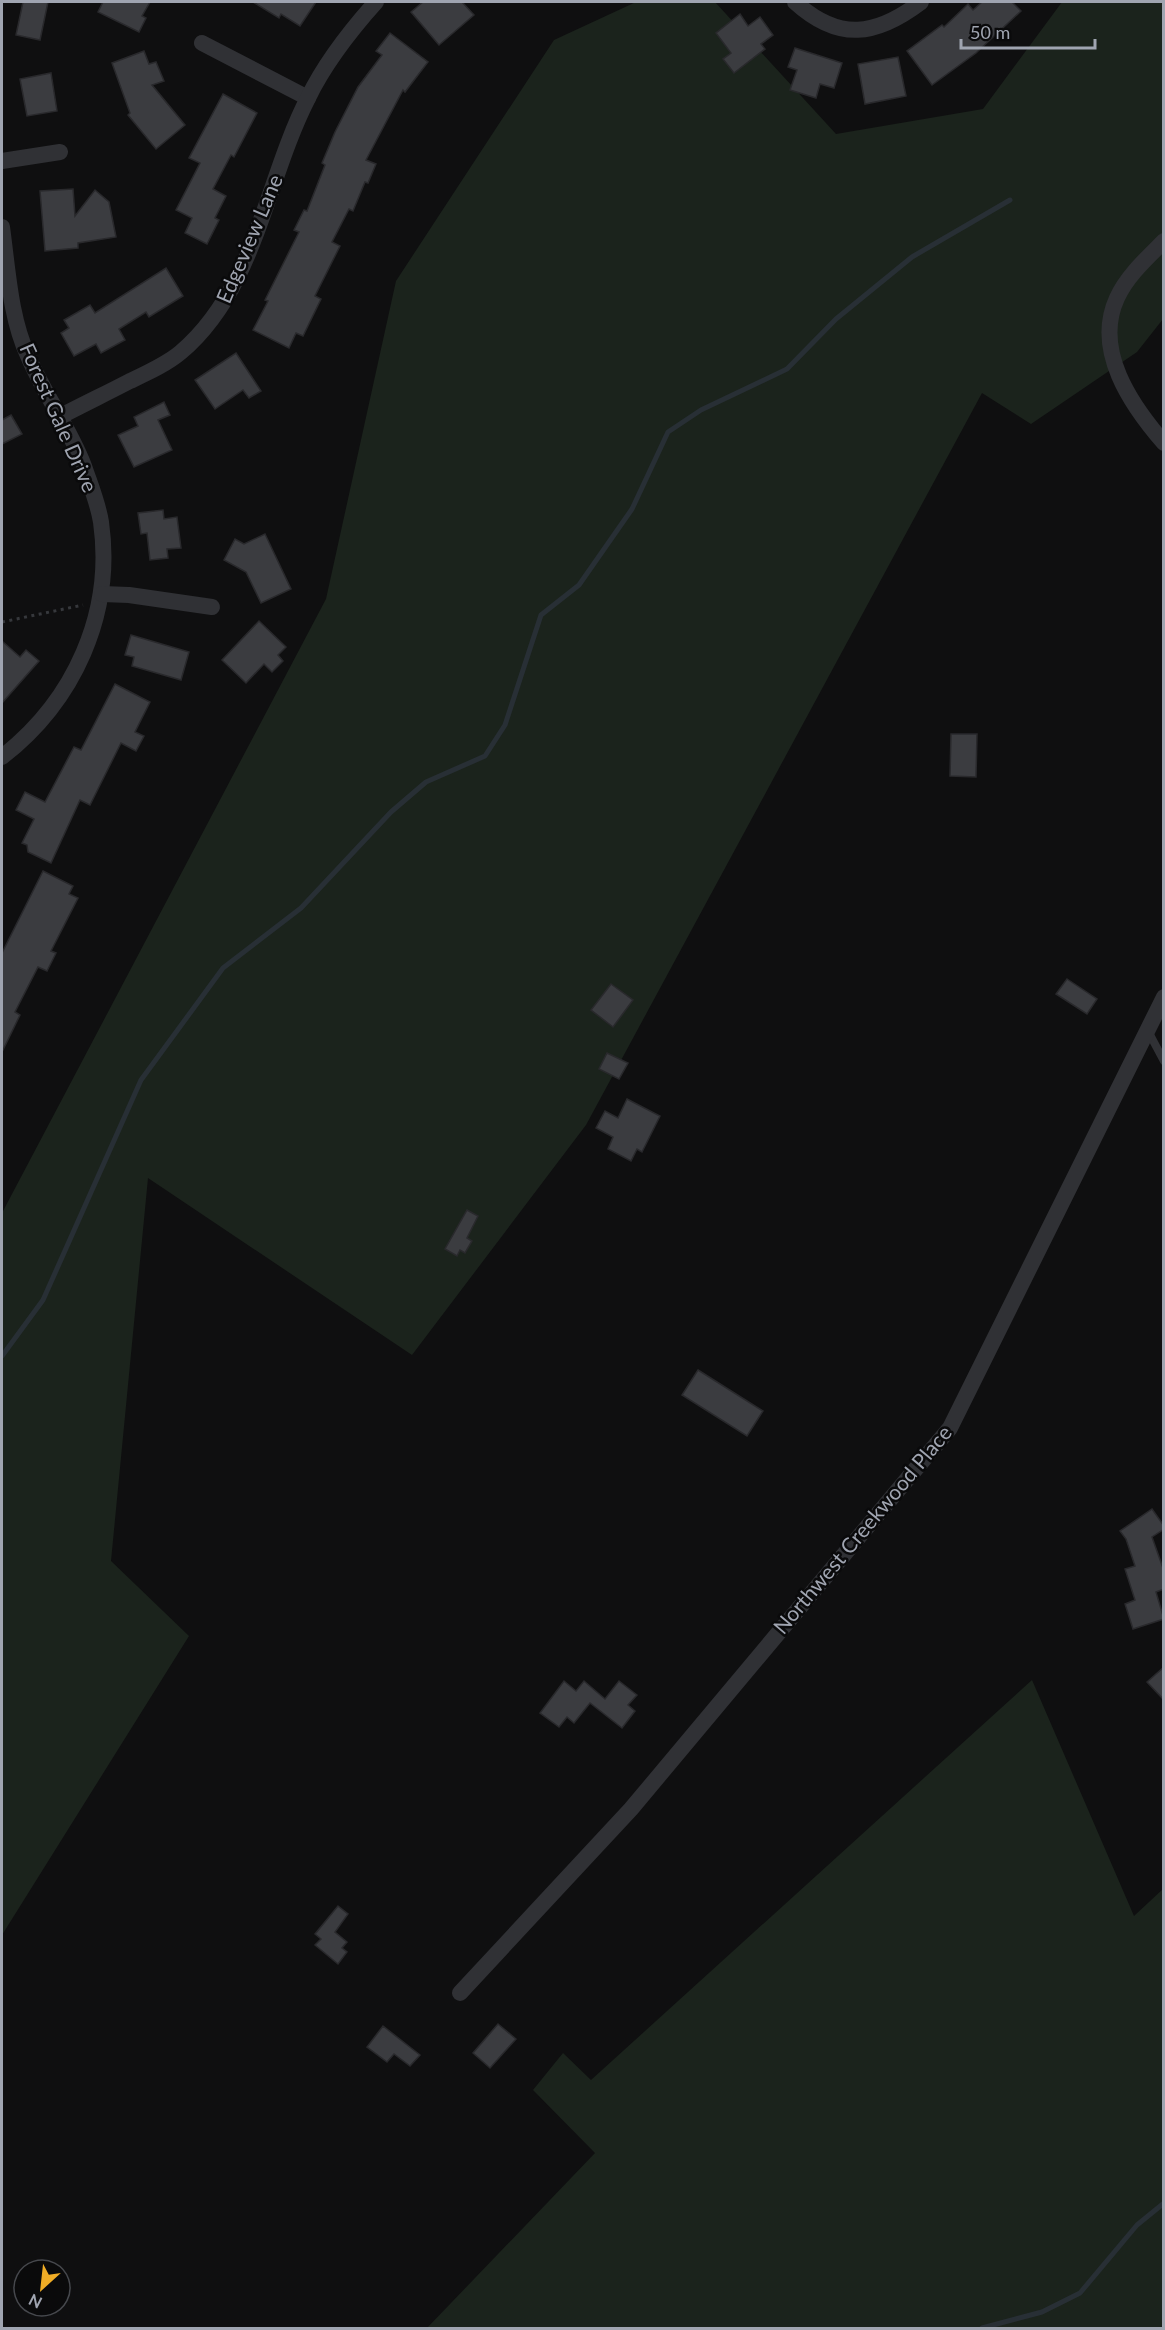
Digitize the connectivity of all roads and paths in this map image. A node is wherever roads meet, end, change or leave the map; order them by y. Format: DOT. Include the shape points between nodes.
graph roads {
  1 [pos="375,2"];
  2 [pos="795,2"];
  3 [pos="921,2"];
  4 [pos="202,44"];
  5 [pos="308,98"];
  6 [pos="60,152"];
  7 [pos="2,161"];
  8 [pos="2,227"];
  9 [pos="1164,241"];
  10 [pos="61,416"];
  11 [pos="1164,443"];
  12 [pos="101,599"];
  13 [pos="212,607"];
  14 [pos="2,621"];
  15 [pos="2,758"];
  16 [pos="1164,997"];
  17 [pos="1148,1031"];
  18 [pos="1164,1061"];
  19 [pos="459,1993"];
  1 -- 5 [label="street, Edgeview Lane" via="353,28"];
  2 -- 3 [label="street" via="825,24 864,30 883,26"];
  4 -- 5 [label="street"];
  5 -- 10 [label="street, Edgeview Lane" via="246,255 217,314 180,353"];
  6 -- 7 [label="street"];
  8 -- 10 [label="street, Forest Gale Drive" via="16,318 27,355"];
  9 -- 11 [label="street" via="1132,275 1111,315 1116,369 1126,393"];
  10 -- 12 [label="street, Forest Gale Drive" via="83,463 101,521"];
  12 -- 13 [label="street" via="129,596"];
  12 -- 14 [label="path"];
  12 -- 15 [label="street, Forest Gale Drive" via="86,650 65,690 32,731"];
  16 -- 17 [label="street, Northwest Creekwood Place"];
  17 -- 18 [label="lane"];
  17 -- 19 [label="street, Northwest Creekwood Place" via="950,1428 631,1809"];
}
